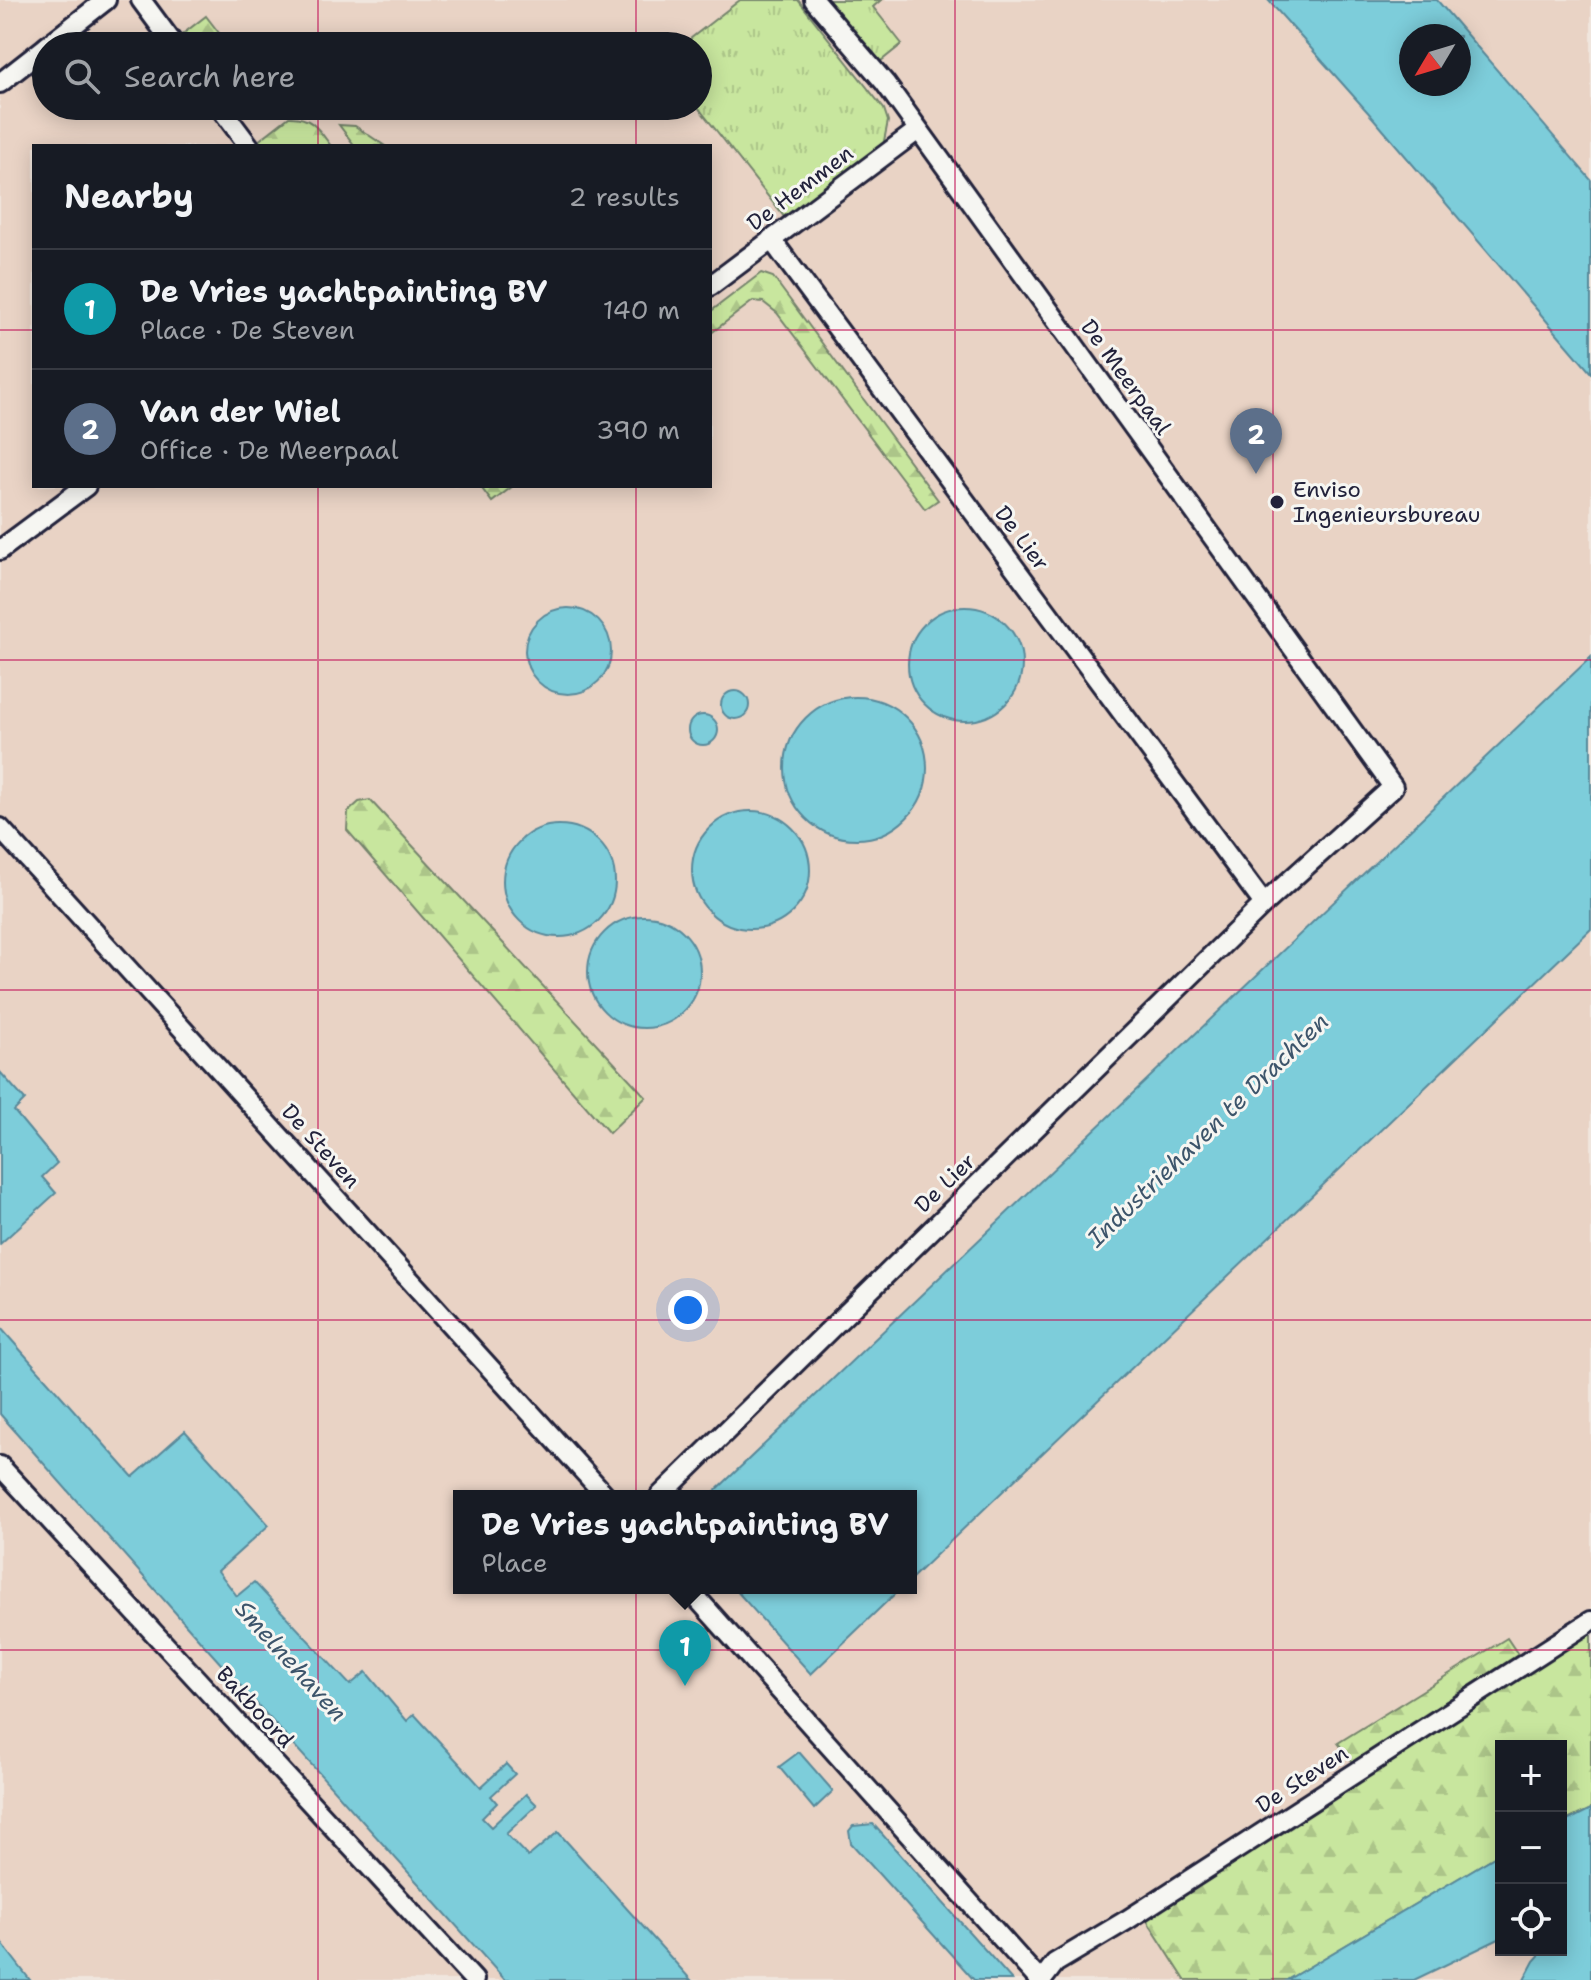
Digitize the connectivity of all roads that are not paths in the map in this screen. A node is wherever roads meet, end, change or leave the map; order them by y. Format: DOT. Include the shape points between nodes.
graph roads {
  1 [pos="106,0"];
  2 [pos="141,0"];
  3 [pos="814,0"];
  4 [pos="65,32"];
  5 [pos="165,32"];
  6 [pos="32,58"];
  7 [pos="0,83"];
  8 [pos="230,120"];
  9 [pos="918,130"];
  10 [pos="248,144"];
  11 [pos="771,239"];
  12 [pos="712,284"];
  13 [pos="83,488"];
  14 [pos="0,550"];
  15 [pos="1393,787"];
  16 [pos="0,828"];
  17 [pos="1264,904"];
  18 [pos="0,1466"];
  19 [pos="601,1490"];
  20 [pos="666,1490"];
  21 [pos="693,1594"];
  22 [pos="1591,1621"];
  23 [pos="474,1980"];
  24 [pos="1041,1980"];
  1 -- 4 [label="street"];
  2 -- 5 [label="street"];
  3 -- 9 [label="street, De Meerpaal"];
  6 -- 7 [label="street"];
  8 -- 10 [label="street"];
  9 -- 11 [label="street, De Hemmen"];
  9 -- 15 [label="street, De Meerpaal"];
  11 -- 12 [label="street, De Hemmen"];
  11 -- 17 [label="street, De Lier"];
  13 -- 14 [label="street"];
  15 -- 17 [label="street, De Lier"];
  16 -- 19 [label="street, De Steven"];
  17 -- 20 [label="street, De Lier"];
  18 -- 23 [label="street, Bakboord"];
  21 -- 24 [label="street, De Steven"];
  22 -- 24 [label="street, De Steven" via="1055,1963"];
}
